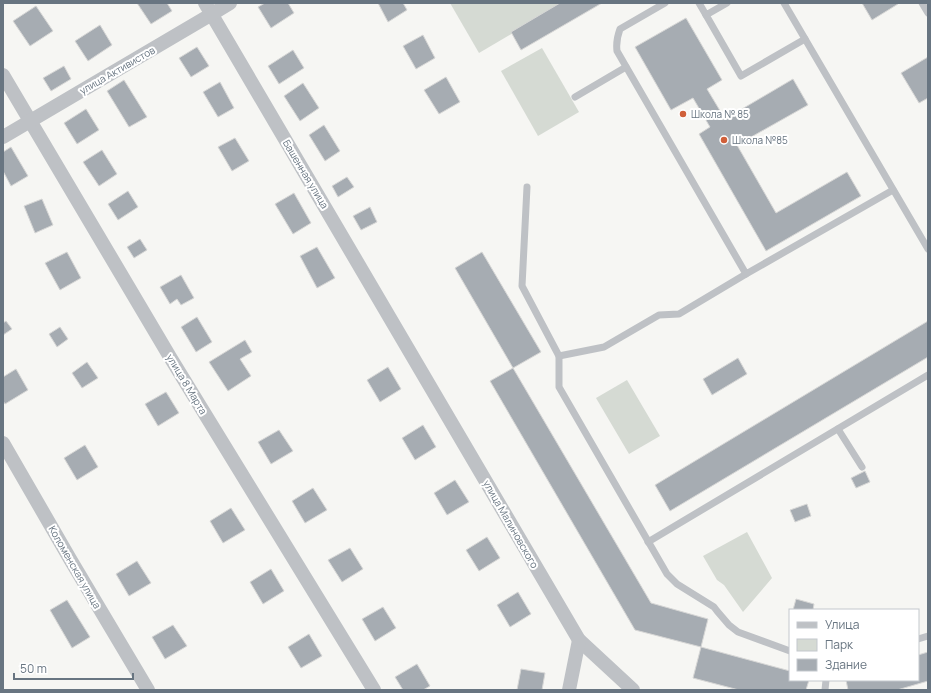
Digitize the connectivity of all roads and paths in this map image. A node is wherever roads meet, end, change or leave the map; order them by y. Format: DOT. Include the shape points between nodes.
graph roads {
  1 [pos="230,3"];
  2 [pos="665,3"];
  3 [pos="699,3"];
  4 [pos="727,3"];
  5 [pos="784,3"];
  6 [pos="922,3"];
  7 [pos="208,9"];
  8 [pos="928,13"];
  9 [pos="706,15"];
  10 [pos="805,39"];
  11 [pos="626,67"];
  12 [pos="3,75"];
  13 [pos="575,97"];
  14 [pos="30,121"];
  15 [pos="3,137"];
  16 [pos="527,187"];
  17 [pos="893,190"];
  18 [pos="928,249"];
  19 [pos="746,274"];
  20 [pos="406,345"];
  21 [pos="559,356"];
  22 [pos="928,375"];
  23 [pos="838,429"];
  24 [pos="3,443"];
  25 [pos="862,467"];
  26 [pos="648,542"];
  27 [pos="579,640"];
  28 [pos="789,651"];
  29 [pos="148,690"];
  30 [pos="374,690"];
  31 [pos="569,690"];
  32 [pos="633,690"];
  1 -- 7 [label="street, улица Активистов"];
  2 -- 11 [label="lane" via="620,29 616,51"];
  3 -- 9 [label="lane"];
  4 -- 9 [label="lane"];
  5 -- 10 [label="lane"];
  6 -- 8 [label="lane"];
  7 -- 14 [label="street, улица Активистов"];
  7 -- 20 [label="street, Башенная улица"];
  9 -- 10 [label="lane" via="741,76"];
  10 -- 17 [label="lane"];
  11 -- 13 [label="lane"];
  11 -- 19 [label="lane"];
  12 -- 14 [label="street, улица 8 Марта"];
  14 -- 15 [label="street, улица Активистов"];
  14 -- 30 [label="street, улица 8 Марта" via="174,364"];
  16 -- 21 [label="lane" via="522,286"];
  17 -- 18 [label="lane"];
  17 -- 19 [label="lane"];
  19 -- 21 [label="lane" via="679,314 659,315 604,347"];
  20 -- 27 [label="street, улица Малиновского"];
  21 -- 26 [label="lane" via="558,387"];
  22 -- 23 [label="lane"];
  23 -- 25 [label="lane"];
  23 -- 26 [label="lane"];
  24 -- 29 [label="street, Коломенская улица"];
  26 -- 28 [label="lane" via="672,580 714,607 734,629"];
  27 -- 31 [label="street"];
  27 -- 32 [label="street, улица Малиновского"];
}
